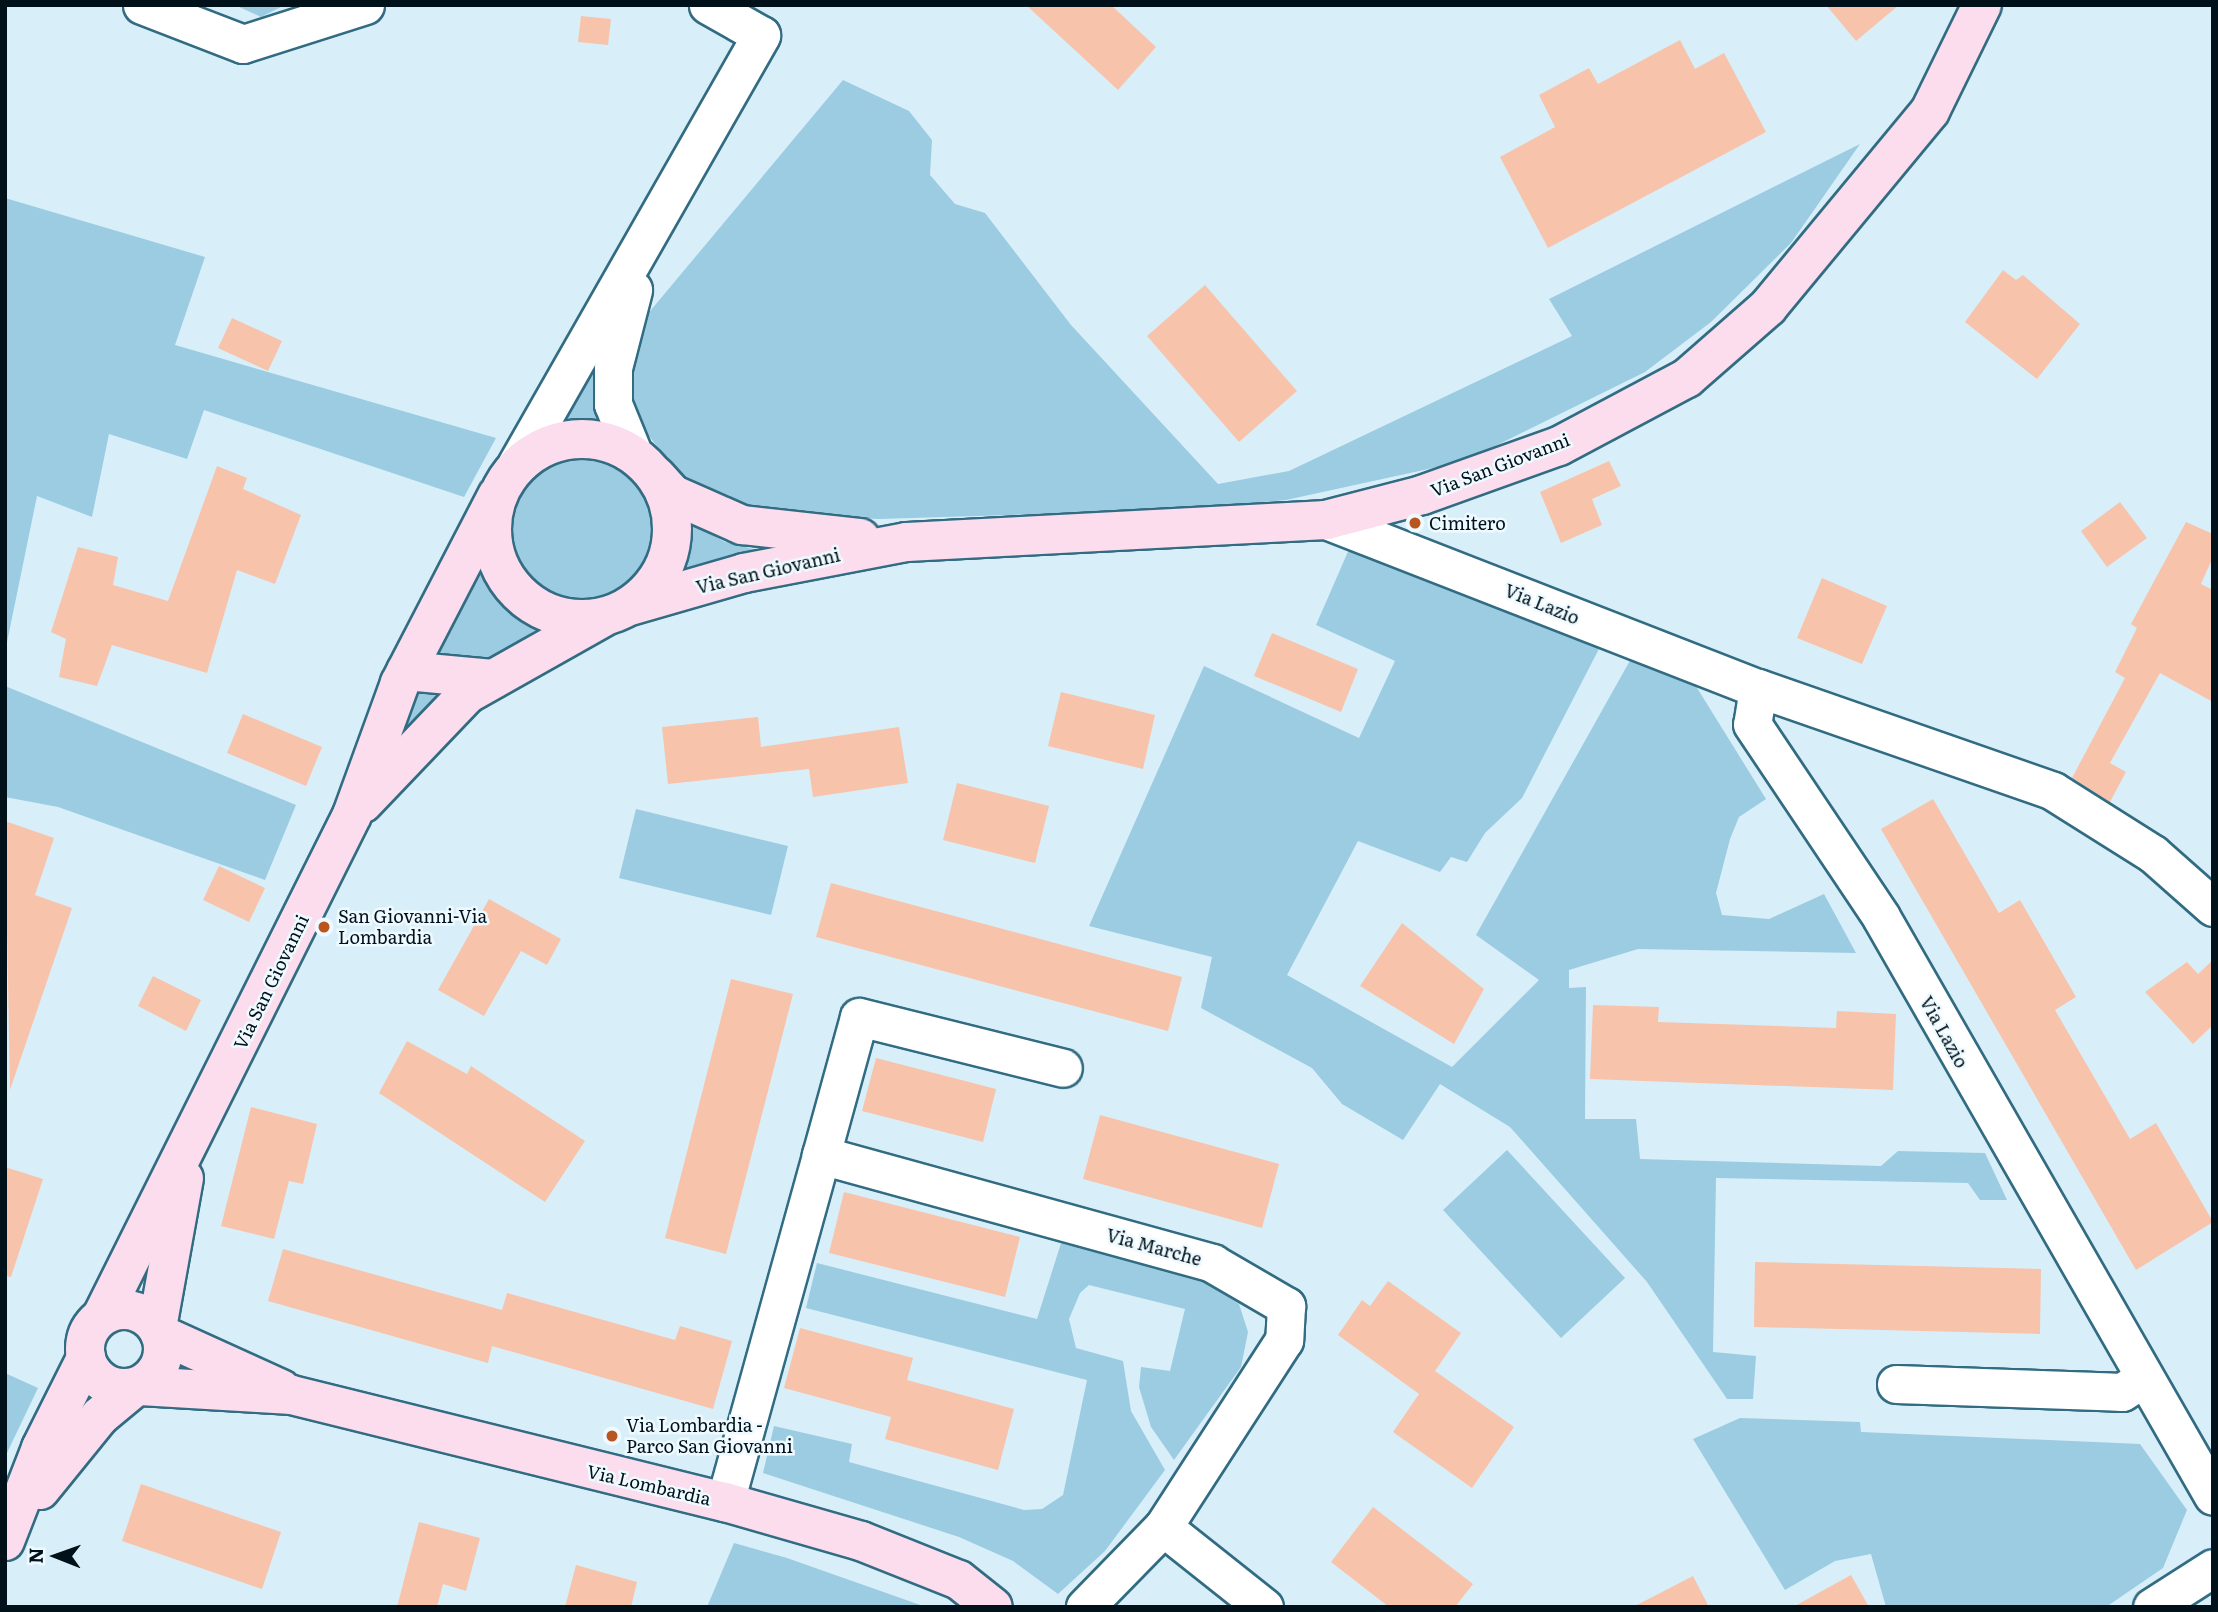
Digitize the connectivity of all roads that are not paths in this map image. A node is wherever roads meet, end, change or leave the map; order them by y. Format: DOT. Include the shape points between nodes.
graph roads {
  1 [pos="142,5"];
  2 [pos="365,5"];
  3 [pos="708,5"];
  4 [pos="1982,5"];
  5 [pos="655,222"];
  6 [pos="644,465"];
  7 [pos="507,481"];
  8 [pos="1326,520"];
  9 [pos="907,542"];
  10 [pos="616,612"];
  11 [pos="406,671"];
  12 [pos="493,679"];
  13 [pos="1758,688"];
  14 [pos="352,815"];
  15 [pos="2213,907"];
  16 [pos="1063,1068"];
  17 [pos="189,1149"];
  18 [pos="821,1155"];
  19 [pos="102,1316"];
  20 [pos="159,1331"];
  21 [pos="86,1359"];
  22 [pos="2142,1379"];
  23 [pos="1896,1384"];
  24 [pos="137,1386"];
  25 [pos="292,1395"];
  26 [pos="2213,1496"];
  27 [pos="725,1502"];
  28 [pos="1163,1527"];
  29 [pos="7,1538"];
  30 [pos="2213,1545"];
  31 [pos="2213,1559"];
  32 [pos="2213,1568"];
  33 [pos="993,1607"];
  34 [pos="1085,1607"];
  35 [pos="1264,1607"];
  36 [pos="2152,1607"];
  1 -- 2 [label="street" via="243,44"];
  3 -- 5 [label="street" via="761,35"];
  4 -- 8 [label="main road, Via San Giovanni" via="1930,111 1874,185 1768,307 1687,378 1559,446 1422,495"];
  5 -- 6 [label="street" via="613,368 613,404"];
  5 -- 7 [label="street"];
  6 -- 7 [label="main road" via="604,440 572,438 542,447"];
  6 -- 9 [label="main road, Via San Giovanni" via="672,494 742,525"];
  6 -- 10 [label="main road" via="669,503 667,561 652,586"];
  7 -- 10 [label="main road" via="491,528 497,561 513,588 549,612"];
  7 -- 11 [label="main road, Via San Giovanni"];
  8 -- 9 [label="main road, Via San Giovanni"];
  8 -- 13 [label="street, Via Lazio"];
  9 -- 10 [label="main road, Via San Giovanni" via="744,573"];
  10 -- 12 [label="main road, Via San Giovanni"];
  11 -- 12 [label="main road"];
  11 -- 14 [label="main road, Via San Giovanni"];
  12 -- 14 [label="main road, Via San Giovanni" via="467,694"];
  13 -- 15 [label="street, Via Lazio" via="2053,791 2153,853"];
  13 -- 22 [label="street, Via Lazio" via="1752,724 1881,918"];
  14 -- 17 [label="main road, Via San Giovanni"];
  16 -- 18 [label="street" via="859,1017"];
  17 -- 19 [label="main road, Via San Giovanni"];
  17 -- 20 [label="main road, Via San Giovanni"];
  18 -- 27 [label="street"];
  18 -- 28 [label="street, Via Marche" via="1212,1263 1286,1306 1284,1340"];
  19 -- 20 [label="main road" via="126,1310"];
  19 -- 21 [label="main road" via="86,1338"];
  20 -- 24 [label="main road" via="161,1364"];
  20 -- 25 [label="main road, Via Lombardia"];
  21 -- 24 [label="main road" via="99,1380"];
  21 -- 29 [label="main road" via="41,1448"];
  22 -- 23 [label="street" via="2122,1392"];
  22 -- 26 [label="street, Via Lazio"];
  24 -- 25 [label="main road, Via Lombardia"];
  24 -- 29 [label="main road" via="63,1457"];
  25 -- 27 [label="main road, Via Lombardia"];
  27 -- 33 [label="main road, Via Lombardia" via="861,1541 959,1580"];
  28 -- 34 [label="street, Via Marche"];
  28 -- 35 [label="street"];
  30 -- 31 [label="street"];
  32 -- 36 [label="street"];
}
